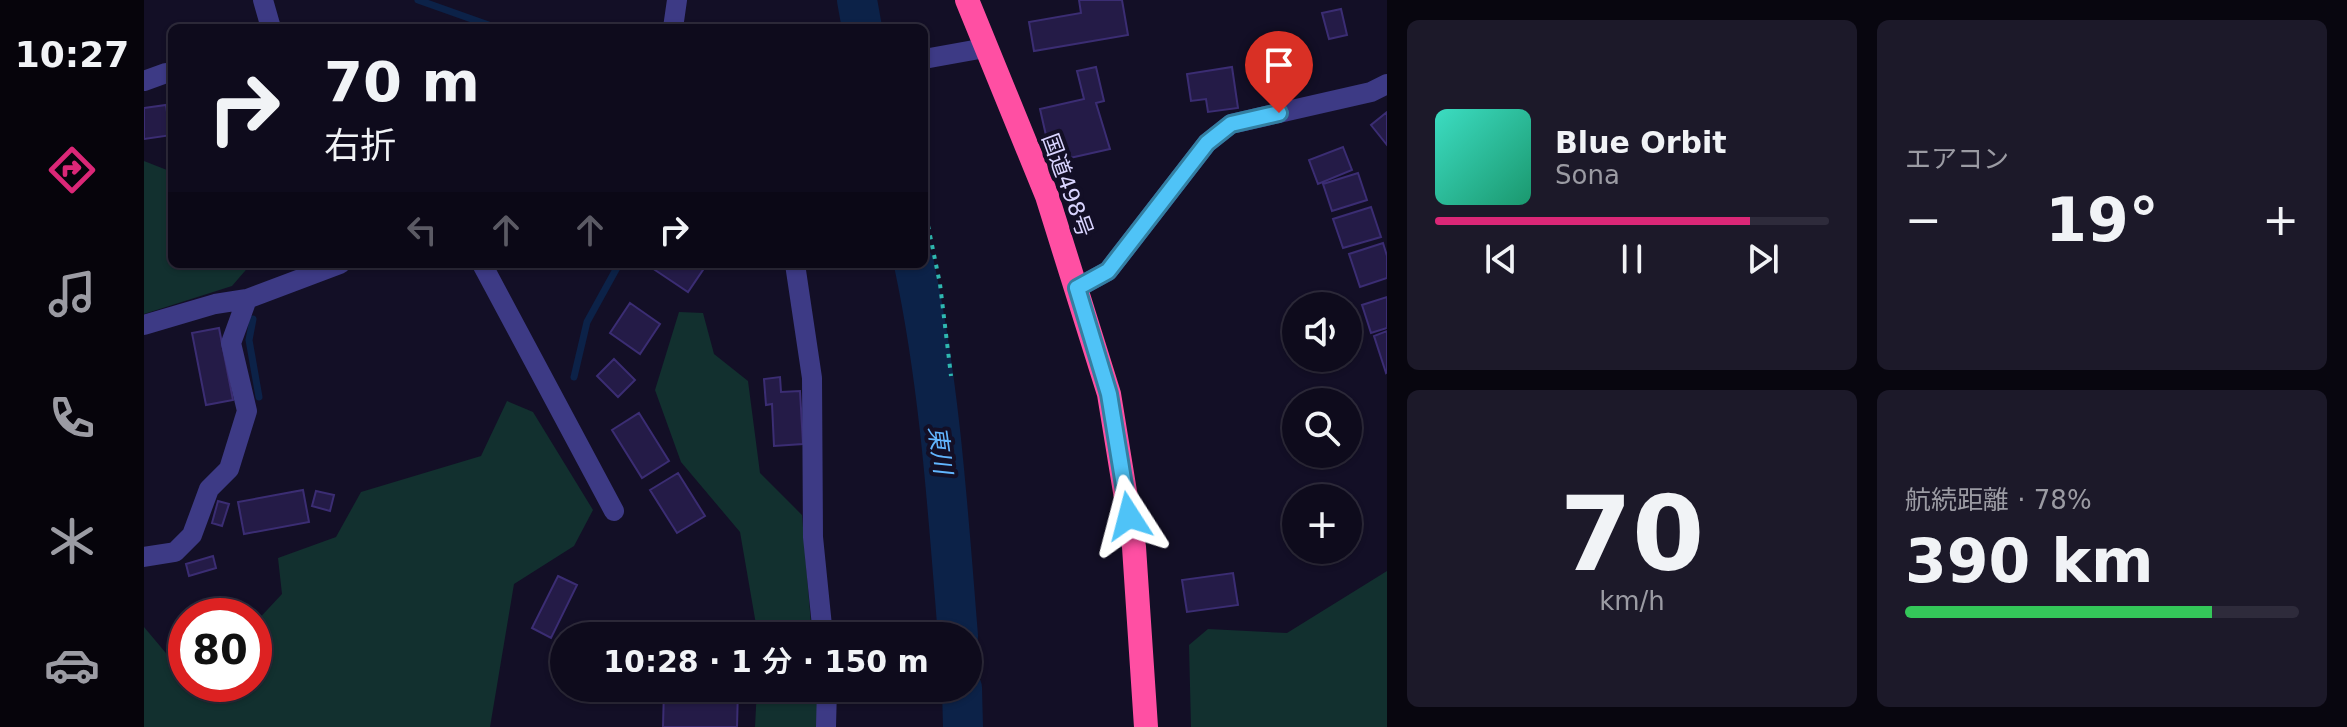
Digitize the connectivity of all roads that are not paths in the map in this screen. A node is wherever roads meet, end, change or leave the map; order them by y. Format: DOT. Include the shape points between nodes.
graph roads {
  1 [pos="263,0"];
  2 [pos="677,0"];
  3 [pos="967,0"];
  4 [pos="270,24"];
  5 [pos="674,24"];
  6 [pos="985,48"];
  7 [pos="928,58"];
  8 [pos="168,74"];
  9 [pos="144,81"];
  10 [pos="1387,84"];
  11 [pos="329,268"];
  12 [pos="484,268"];
  13 [pos="796,268"];
  14 [pos="1077,288"];
  15 [pos="247,299"];
  16 [pos="144,325"];
  17 [pos="614,511"];
  18 [pos="144,557"];
  19 [pos="822,622"];
  20 [pos="827,702"];
  21 [pos="826,727"];
  22 [pos="1146,727"];
  1 -- 4 [label="street"];
  2 -- 5 [label="street"];
  3 -- 6 [label="highway, 国道498号"];
  6 -- 7 [label="street"];
  6 -- 14 [label="highway, 国道498号" via="1047,196"];
  8 -- 9 [label="street"];
  10 -- 14 [label="street" via="1231,124 1207,143 1108,271"];
  11 -- 15 [label="street"];
  12 -- 17 [label="street"];
  13 -- 19 [label="street" via="812,378 813,537"];
  14 -- 22 [label="highway, 国道498号" via="1109,394 1134,547"];
  15 -- 16 [label="street"];
  15 -- 18 [label="street" via="231,343 247,411 229,469 209,489 192,535 175,552"];
  20 -- 21 [label="street"];
}
